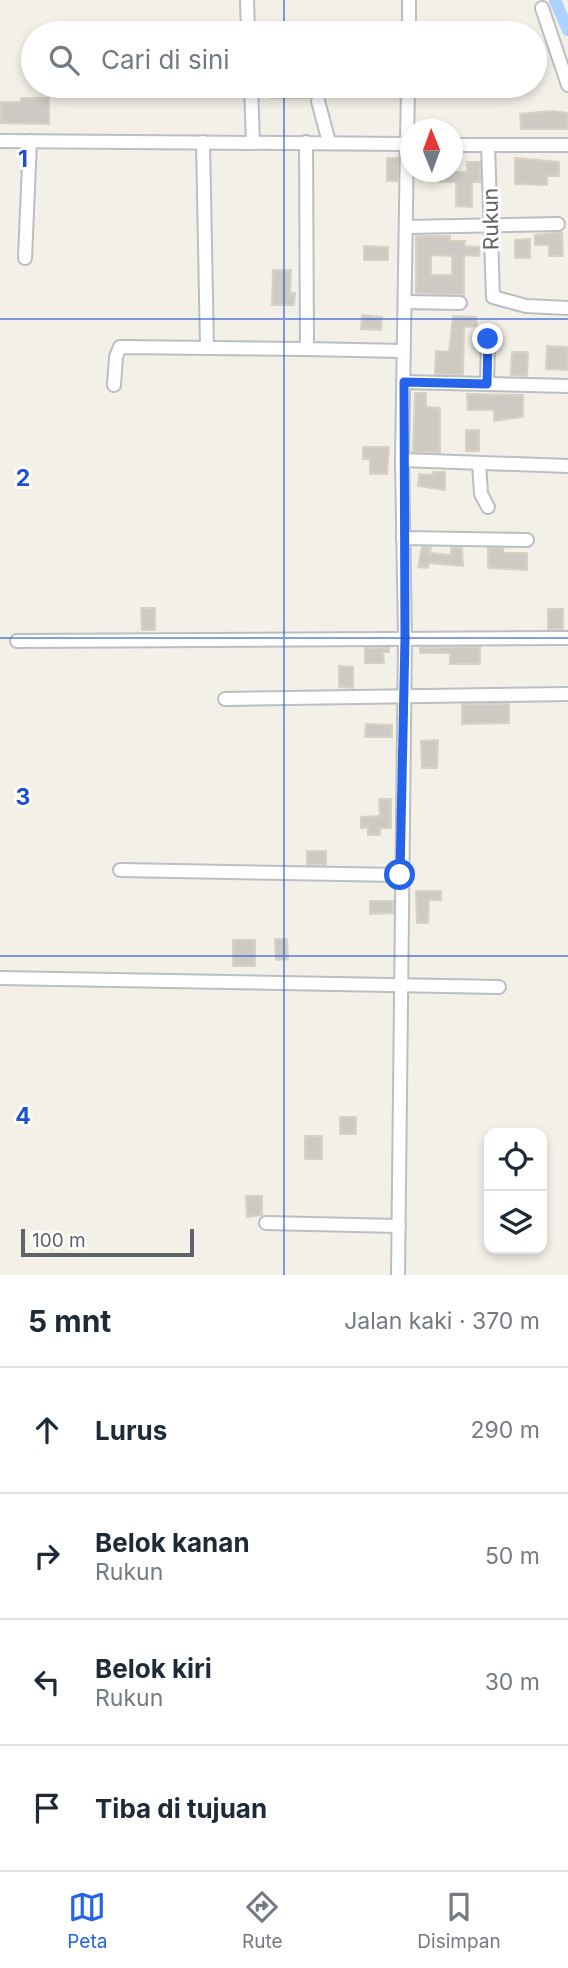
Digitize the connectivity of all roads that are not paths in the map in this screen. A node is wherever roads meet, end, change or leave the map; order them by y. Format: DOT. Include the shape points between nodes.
graph roads {
  1 [pos="247,0"];
  2 [pos="409,0"];
  3 [pos="542,8"];
  4 [pos="248,21"];
  5 [pos="409,21"];
  6 [pos="546,21"];
  7 [pos="547,23"];
  8 [pos="568,85"];
  9 [pos="251,98"];
  10 [pos="408,98"];
  11 [pos="318,102"];
  12 [pos="409,119"];
  13 [pos="0,141"];
  14 [pos="30,141"];
  15 [pos="203,142"];
  16 [pos="253,142"];
  17 [pos="306,142"];
  18 [pos="328,142"];
  19 [pos="400,144"];
  20 [pos="463,145"];
  21 [pos="488,145"];
  22 [pos="568,145"];
  23 [pos="408,182"];
  24 [pos="558,224"];
  25 [pos="491,226"];
  26 [pos="407,227"];
  27 [pos="26,258"];
  28 [pos="405,302"];
  29 [pos="460,303"];
  30 [pos="568,308"];
  31 [pos="488,339"];
  32 [pos="206,348"];
  33 [pos="307,349"];
  34 [pos="403,351"];
  35 [pos="404,382"];
  36 [pos="487,384"];
  37 [pos="114,385"];
  38 [pos="568,386"];
  39 [pos="402,460"];
  40 [pos="479,463"];
  41 [pos="568,466"];
  42 [pos="488,507"];
  43 [pos="403,538"];
  44 [pos="527,540"];
  45 [pos="405,638"];
  46 [pos="568,638"];
  47 [pos="17,641"];
  48 [pos="568,694"];
  49 [pos="402,698"];
  50 [pos="225,699"];
  51 [pos="120,870"];
  52 [pos="400,875"];
  53 [pos="0,978"];
  54 [pos="401,986"];
  55 [pos="499,987"];
  56 [pos="266,1223"];
  57 [pos="399,1226"];
  58 [pos="398,1275"];
  1 -- 4 [label="street"];
  2 -- 5 [label="street"];
  3 -- 6 [label="street"];
  7 -- 8 [label="street"];
  9 -- 16 [label="street"];
  10 -- 12 [label="street"];
  11 -- 18 [label="street"];
  13 -- 14 [label="street"];
  14 -- 15 [label="street"];
  14 -- 27 [label="street"];
  15 -- 16 [label="street"];
  15 -- 32 [label="street"];
  16 -- 17 [label="street"];
  17 -- 18 [label="street"];
  17 -- 33 [label="street"];
  18 -- 19 [label="street"];
  20 -- 21 [label="street"];
  21 -- 22 [label="street"];
  21 -- 25 [label="street, Rukun"];
  23 -- 26 [label="street"];
  24 -- 25 [label="street"];
  25 -- 26 [label="street"];
  25 -- 30 [label="street, Rukun" via="493,297 526,306"];
  26 -- 28 [label="street"];
  28 -- 29 [label="street"];
  28 -- 34 [label="street"];
  31 -- 36 [label="street"];
  32 -- 33 [label="street"];
  32 -- 37 [label="street" via="120,347"];
  33 -- 34 [label="street"];
  34 -- 35 [label="street"];
  35 -- 36 [label="street"];
  35 -- 39 [label="street"];
  36 -- 38 [label="street"];
  39 -- 40 [label="street"];
  39 -- 43 [label="street"];
  40 -- 41 [label="street"];
  40 -- 42 [label="street" via="481,494"];
  43 -- 44 [label="street"];
  43 -- 45 [label="street"];
  45 -- 46 [label="street"];
  45 -- 47 [label="street"];
  45 -- 49 [label="street"];
  48 -- 49 [label="street"];
  49 -- 50 [label="street"];
  49 -- 52 [label="street"];
  51 -- 52 [label="street"];
  52 -- 54 [label="street"];
  53 -- 54 [label="street"];
  54 -- 55 [label="street"];
  54 -- 57 [label="street"];
  56 -- 57 [label="street"];
  57 -- 58 [label="street"];
}
